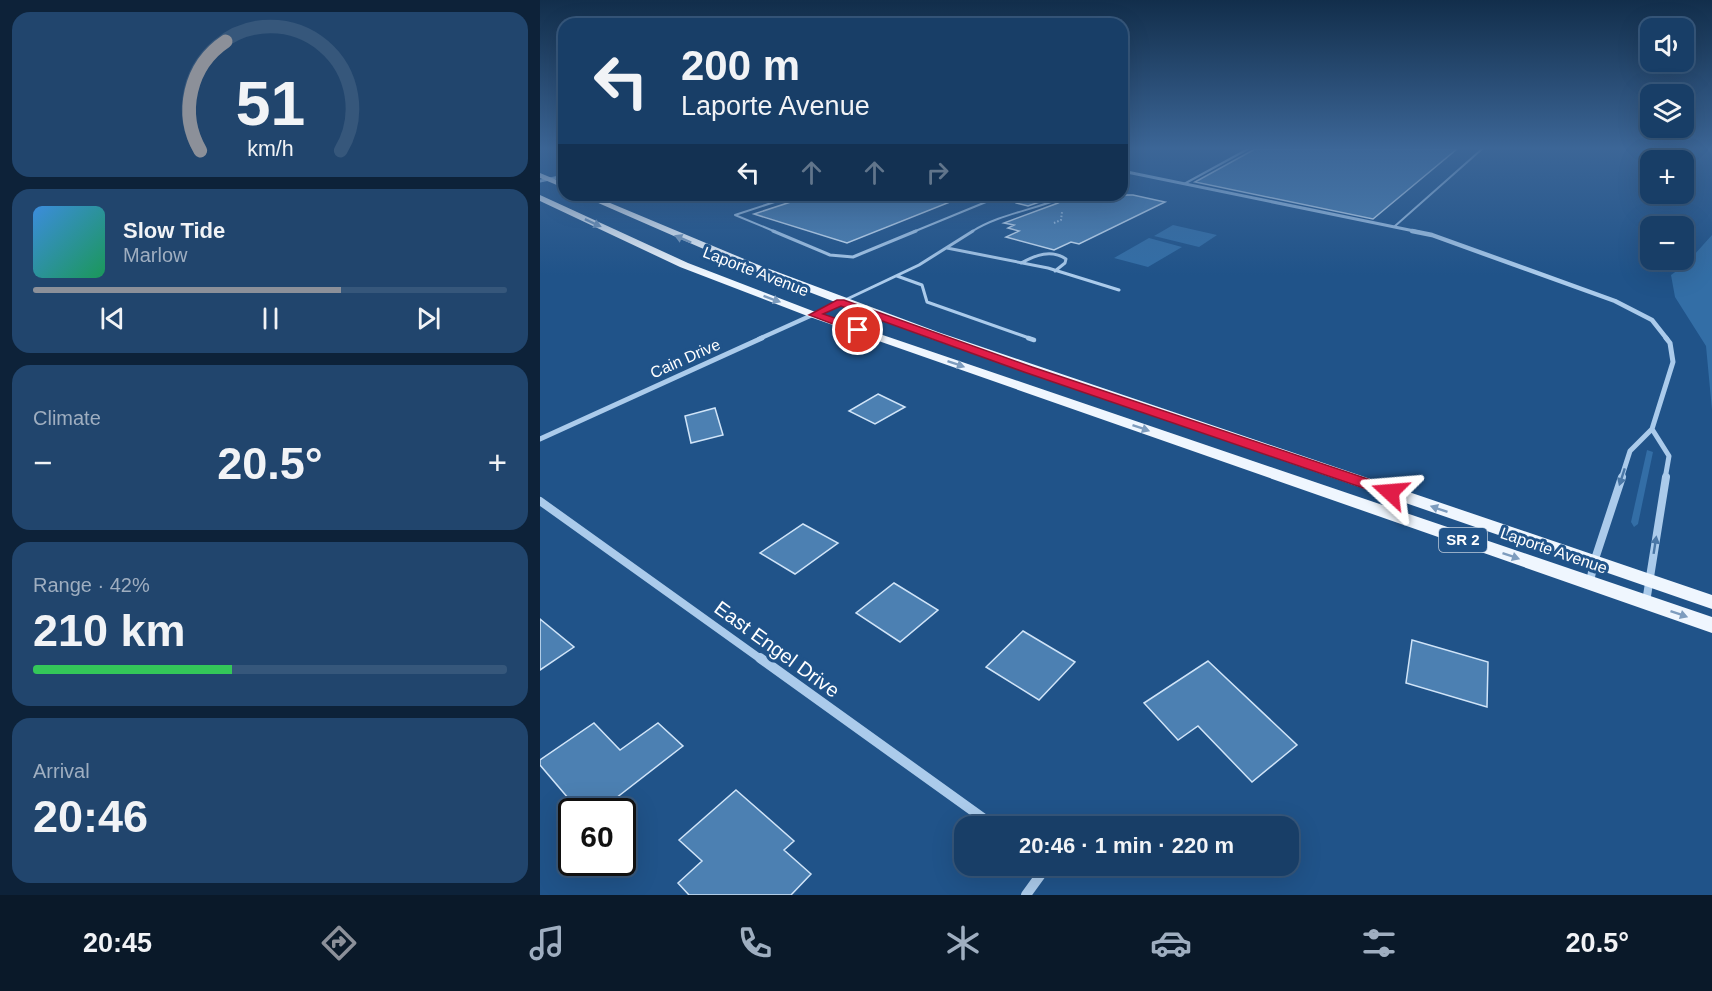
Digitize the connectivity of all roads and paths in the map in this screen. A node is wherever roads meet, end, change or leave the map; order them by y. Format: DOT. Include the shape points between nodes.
graph roads {
  1 [pos="1218,191"];
  2 [pos="1435,191"];
  3 [pos="540,198"];
  4 [pos="598,201"];
  5 [pos="778,201"];
  6 [pos="988,201"];
  7 [pos="1055,201"];
  8 [pos="1395,226"];
  9 [pos="947,248"];
  10 [pos="1021,262"];
  11 [pos="1055,270"];
  12 [pos="897,276"];
  13 [pos="1119,290"];
  14 [pos="840,302"];
  15 [pos="814,315"];
  16 [pos="1034,340"];
  17 [pos="1652,429"];
  18 [pos="540,439"];
  19 [pos="540,501"];
  20 [pos="1594,562"];
  21 [pos="1649,581"];
  22 [pos="1589,583"];
  23 [pos="1712,602"];
  24 [pos="1646,603"];
  25 [pos="1712,625"];
  26 [pos="980,816"];
  27 [pos="1040,876"];
  28 [pos="1026,895"];
  1 -- 8 [label="street"];
  2 -- 8 [label="lane"];
  3 -- 15 [label="main road, Laporte Avenue / SR 2, one-way" via="684,265"];
  14 -- 4 [label="main road, Laporte Avenue / SR 2, one-way"];
  5 -- 6 [label="lane" via="735,215 830,255 853,257"];
  7 -- 9 [label="lane" via="996,218"];
  8 -- 17 [label="street" via="1509,261 1615,301 1652,320 1670,343 1674,362"];
  9 -- 10 [label="lane"];
  9 -- 12 [label="lane"];
  10 -- 11 [label="lane"];
  10 -- 11 [label="lane" via="1041,253 1062,255 1065,263"];
  11 -- 13 [label="lane"];
  12 -- 14 [label="lane"];
  12 -- 16 [label="lane" via="922,285 927,302"];
  14 -- 15 [label="street, Cain Drive"];
  20 -- 14 [label="main road, Laporte Avenue / SR 2, one-way"];
  15 -- 18 [label="street, Cain Drive"];
  15 -- 22 [label="main road, Laporte Avenue / SR 2, one-way"];
  17 -- 20 [label="street, one-way" via="1630,451"];
  21 -- 17 [label="street, one-way" via="1669,456"];
  19 -- 26 [label="street, East Engel Drive"];
  20 -- 21 [label="main road, Laporte Avenue / SR 2"];
  20 -- 22 [label="street"];
  21 -- 23 [label="main road, Laporte Avenue / SR 2"];
  21 -- 24 [label="street"];
  22 -- 24 [label="main road, Laporte Avenue / SR 2"];
  24 -- 25 [label="main road, Laporte Avenue / SR 2, one-way"];
  27 -- 28 [label="street"];
}
